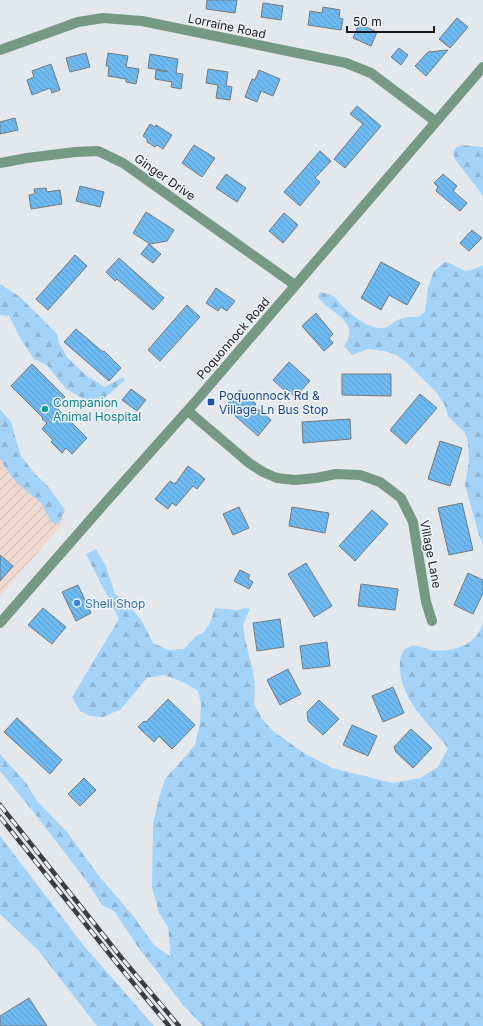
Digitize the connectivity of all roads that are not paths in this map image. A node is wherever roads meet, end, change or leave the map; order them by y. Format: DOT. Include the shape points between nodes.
graph roads {
  1 [pos="0,50"];
  2 [pos="483,67"];
  3 [pos="435,121"];
  4 [pos="0,163"];
  5 [pos="295,285"];
  6 [pos="188,411"];
  7 [pos="432,621"];
  8 [pos="0,623"];
  1 -- 3 [label="street, Lorraine Road" via="78,22 103,18 142,21 346,63 371,73"];
  2 -- 3 [label="street, Poquonnock Road"];
  3 -- 5 [label="street, Poquonnock Road"];
  4 -- 5 [label="street, Ginger Drive" via="98,151 123,163"];
  5 -- 6 [label="street, Poquonnock Road"];
  6 -- 7 [label="street, Village Lane" via="249,463 277,478 294,480 336,474 360,475 380,482 401,498 413,522 426,602"];
  6 -- 8 [label="street, Poquonnock Road"];
}
